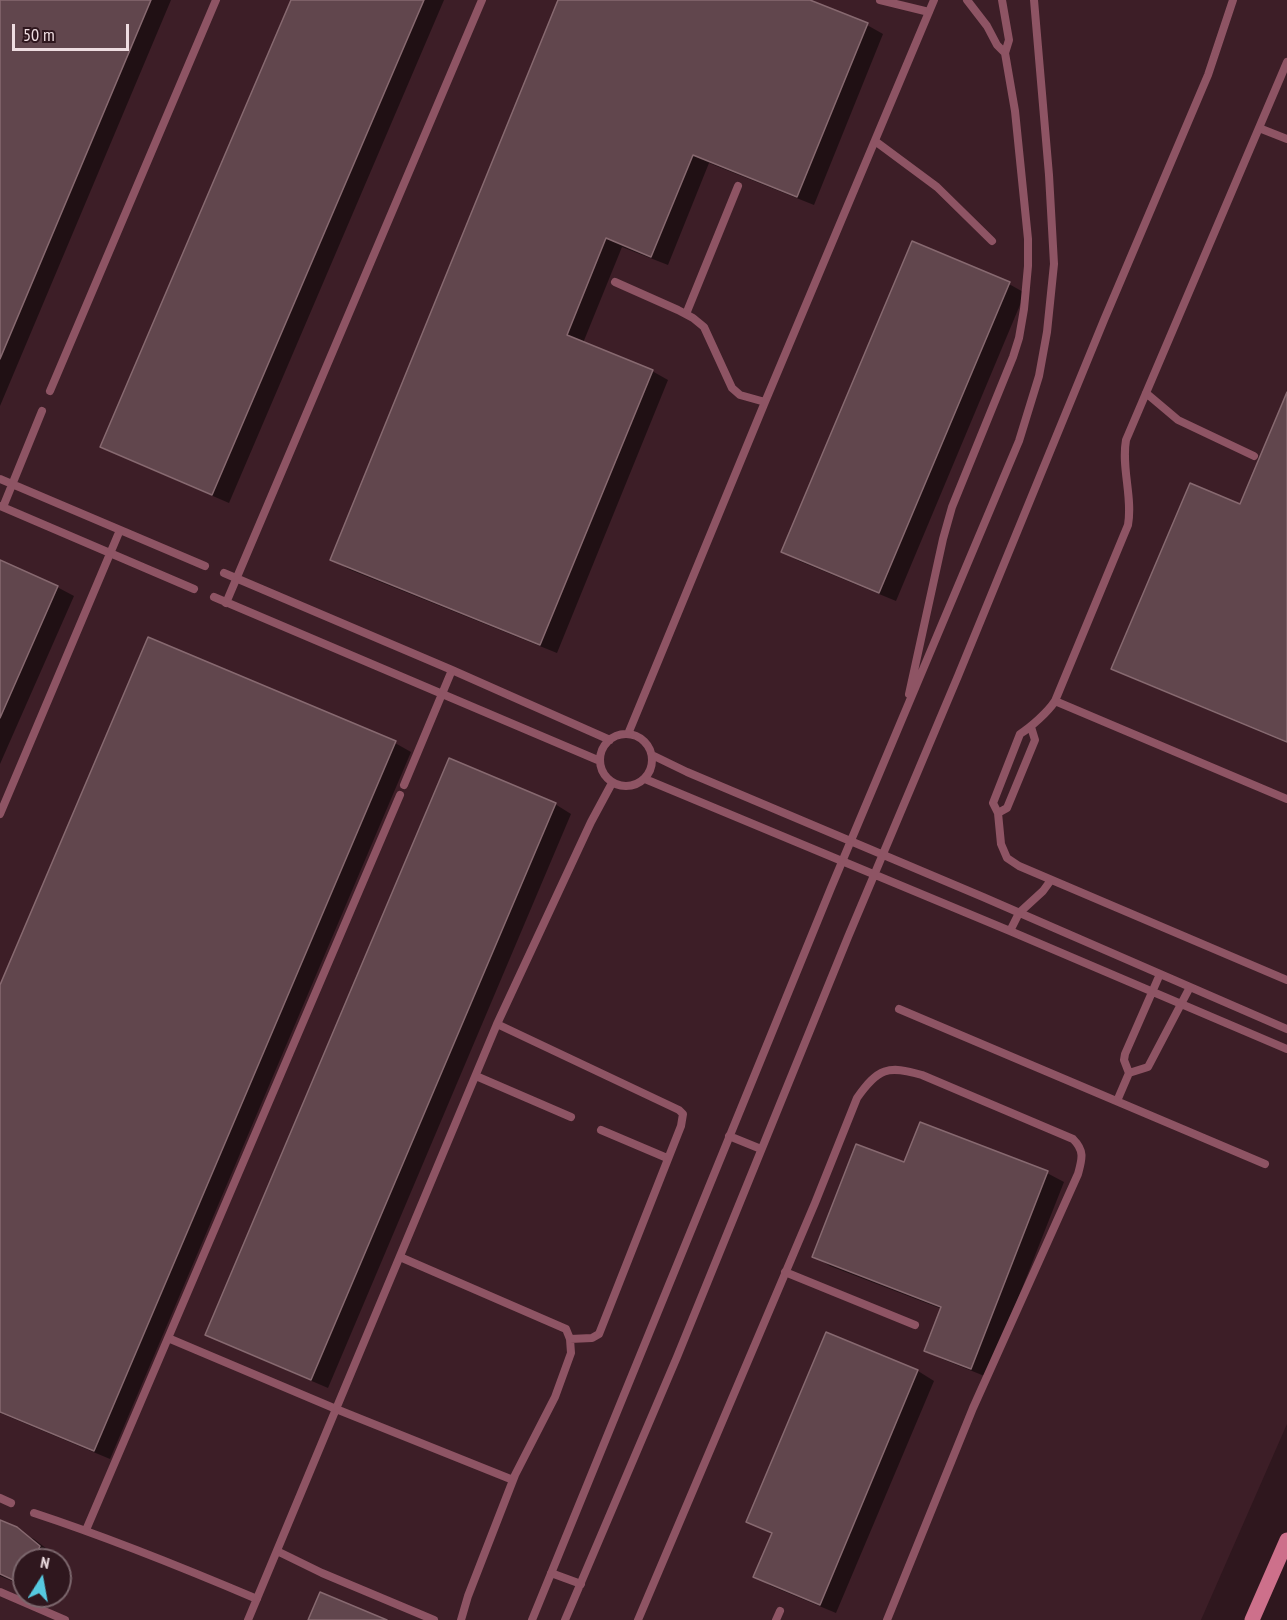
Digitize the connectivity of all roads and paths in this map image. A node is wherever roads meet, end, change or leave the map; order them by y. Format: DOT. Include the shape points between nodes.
graph roads {
  1 [pos="216,0"];
  2 [pos="482,0"];
  3 [pos="880,0"];
  4 [pos="934,0"];
  5 [pos="967,0"];
  6 [pos="1002,0"];
  7 [pos="1034,0"];
  8 [pos="1233,0"];
  9 [pos="929,12"];
  10 [pos="1005,53"];
  11 [pos="1287,62"];
  12 [pos="1259,128"];
  13 [pos="1287,139"];
  14 [pos="874,141"];
  15 [pos="738,186"];
  16 [pos="992,241"];
  17 [pos="615,282"];
  18 [pos="686,314"];
  19 [pos="50,391"];
  20 [pos="1146,393"];
  21 [pos="765,402"];
  22 [pos="42,411"];
  23 [pos="1254,456"];
  24 [pos="0,479"];
  25 [pos="12,484"];
  26 [pos="1,506"];
  27 [pos="120,530"];
  28 [pos="110,554"];
  29 [pos="205,566"];
  30 [pos="224,573"];
  31 [pos="236,579"];
  32 [pos="194,589"];
  33 [pos="214,597"];
  34 [pos="226,603"];
  35 [pos="453,670"];
  36 [pos="442,694"];
  37 [pos="1055,701"];
  38 [pos="907,707"];
  39 [pos="1031,727"];
  40 [pos="628,734"];
  41 [pos="610,740"];
  42 [pos="652,755"];
  43 [pos="600,760"];
  44 [pos="645,779"];
  45 [pos="612,783"];
  46 [pos="404,785"];
  47 [pos="400,795"];
  48 [pos="1287,799"];
  49 [pos="998,813"];
  50 [pos="0,814"];
  51 [pos="1052,880"];
  52 [pos="1019,913"];
  53 [pos="1010,931"];
  54 [pos="1160,974"];
  55 [pos="1287,980"];
  56 [pos="1190,987"];
  57 [pos="1152,992"];
  58 [pos="1182,1004"];
  59 [pos="899,1009"];
  60 [pos="497,1024"];
  61 [pos="1287,1029"];
  62 [pos="1287,1049"];
  63 [pos="1129,1073"];
  64 [pos="476,1076"];
  65 [pos="1117,1101"];
  66 [pos="572,1117"];
  67 [pos="601,1130"];
  68 [pos="729,1136"];
  69 [pos="762,1149"];
  70 [pos="667,1158"];
  71 [pos="1265,1164"];
  72 [pos="400,1257"];
  73 [pos="785,1272"];
  74 [pos="915,1325"];
  75 [pos="168,1338"];
  76 [pos="570,1339"];
  77 [pos="336,1409"];
  78 [pos="513,1480"];
  79 [pos="0,1498"];
  80 [pos="11,1503"];
  81 [pos="34,1513"];
  82 [pos="86,1530"];
  83 [pos="1287,1540"];
  84 [pos="277,1551"];
  85 [pos="551,1573"];
  86 [pos="581,1584"];
  87 [pos="0,1592"];
  88 [pos="257,1599"];
  89 [pos="780,1611"];
  90 [pos="64,1620"];
  91 [pos="248,1620"];
  92 [pos="434,1620"];
  93 [pos="461,1620"];
  94 [pos="532,1620"];
  95 [pos="565,1620"];
  96 [pos="638,1620"];
  97 [pos="776,1620"];
  98 [pos="887,1620"];
  99 [pos="1252,1620"];
  1 -- 19 [label="lane"];
  2 -- 31 [label="lane"];
  3 -- 9 [label="lane"];
  4 -- 9 [label="lane"];
  5 -- 10 [label="lane"];
  6 -- 10 [label="lane" via="1008,39"];
  7 -- 38 [label="lane" via="1054,264 1047,332 1039,376 1019,441"];
  8 -- 69 [label="lane" via="1208,75"];
  9 -- 14 [label="lane"];
  10 -- 38 [label="lane" via="1028,239 1024,309 1013,357 952,507"];
  11 -- 12 [label="lane"];
  12 -- 13 [label="lane"];
  12 -- 20 [label="lane"];
  14 -- 16 [label="lane" via="937,187"];
  14 -- 21 [label="lane"];
  15 -- 18 [label="lane"];
  17 -- 18 [label="lane"];
  18 -- 21 [label="lane" via="704,327 732,388 740,395"];
  20 -- 23 [label="lane" via="1178,420"];
  20 -- 37 [label="lane" via="1124,452 1128,525"];
  21 -- 40 [label="lane"];
  22 -- 25 [label="lane"];
  24 -- 25 [label="lane"];
  25 -- 26 [label="lane"];
  25 -- 27 [label="lane"];
  26 -- 28 [label="lane"];
  27 -- 28 [label="lane"];
  27 -- 29 [label="lane"];
  28 -- 32 [label="lane"];
  28 -- 50 [label="lane"];
  30 -- 31 [label="lane"];
  31 -- 34 [label="lane"];
  31 -- 35 [label="lane"];
  33 -- 34 [label="lane"];
  34 -- 36 [label="lane"];
  35 -- 36 [label="lane"];
  35 -- 41 [label="lane"];
  36 -- 43 [label="lane"];
  36 -- 46 [label="lane"];
  37 -- 39 [label="lane"];
  37 -- 48 [label="lane"];
  38 -- 68 [label="lane"];
  39 -- 49 [label="lane" via="1035,740 1007,808"];
  39 -- 49 [label="lane" via="1020,734 993,803"];
  40 -- 41 [label="lane"];
  40 -- 42 [label="lane" via="644,741"];
  41 -- 43 [label="lane"];
  42 -- 44 [label="lane"];
  42 -- 52 [label="lane"];
  43 -- 45 [label="lane" via="601,769"];
  44 -- 45 [label="lane" via="629,786"];
  44 -- 53 [label="lane"];
  45 -- 60 [label="lane"];
  47 -- 75 [label="lane"];
  49 -- 51 [label="lane" via="1001,844 1007,858"];
  51 -- 52 [label="lane"];
  51 -- 55 [label="lane"];
  52 -- 53 [label="lane"];
  52 -- 54 [label="lane"];
  53 -- 57 [label="lane"];
  54 -- 56 [label="lane"];
  54 -- 57 [label="lane"];
  56 -- 58 [label="lane"];
  56 -- 61 [label="lane"];
  57 -- 58 [label="lane"];
  57 -- 63 [label="lane" via="1125,1054"];
  58 -- 62 [label="lane"];
  58 -- 63 [label="lane" via="1148,1067"];
  59 -- 65 [label="lane"];
  60 -- 64 [label="lane"];
  60 -- 70 [label="lane" via="679,1110 683,1118"];
  63 -- 65 [label="lane"];
  64 -- 66 [label="lane"];
  64 -- 72 [label="lane"];
  65 -- 71 [label="lane"];
  67 -- 70 [label="lane"];
  68 -- 69 [label="lane"];
  68 -- 85 [label="lane"];
  69 -- 86 [label="lane"];
  70 -- 76 [label="lane" via="599,1334"];
  72 -- 76 [label="lane" via="566,1329"];
  72 -- 77 [label="lane"];
  73 -- 74 [label="lane"];
  73 -- 96 [label="lane"];
  73 -- 98 [label="lane" via="857,1098 880,1073 892,1069 922,1075 1073,1139 1082,1152 1078,1174 972,1408"];
  75 -- 77 [label="lane"];
  75 -- 82 [label="lane"];
  76 -- 78 [label="lane" via="571,1353 555,1397"];
  77 -- 78 [label="lane"];
  77 -- 84 [label="lane"];
  78 -- 93 [label="lane"];
  79 -- 80 [label="lane"];
  81 -- 82 [label="lane"];
  82 -- 88 [label="lane"];
  83 -- 99 [label="street"];
  84 -- 88 [label="lane"];
  84 -- 92 [label="lane"];
  85 -- 86 [label="lane"];
  85 -- 94 [label="lane"];
  86 -- 95 [label="lane"];
  87 -- 90 [label="lane"];
  88 -- 91 [label="lane"];
  89 -- 97 [label="lane"];
}
